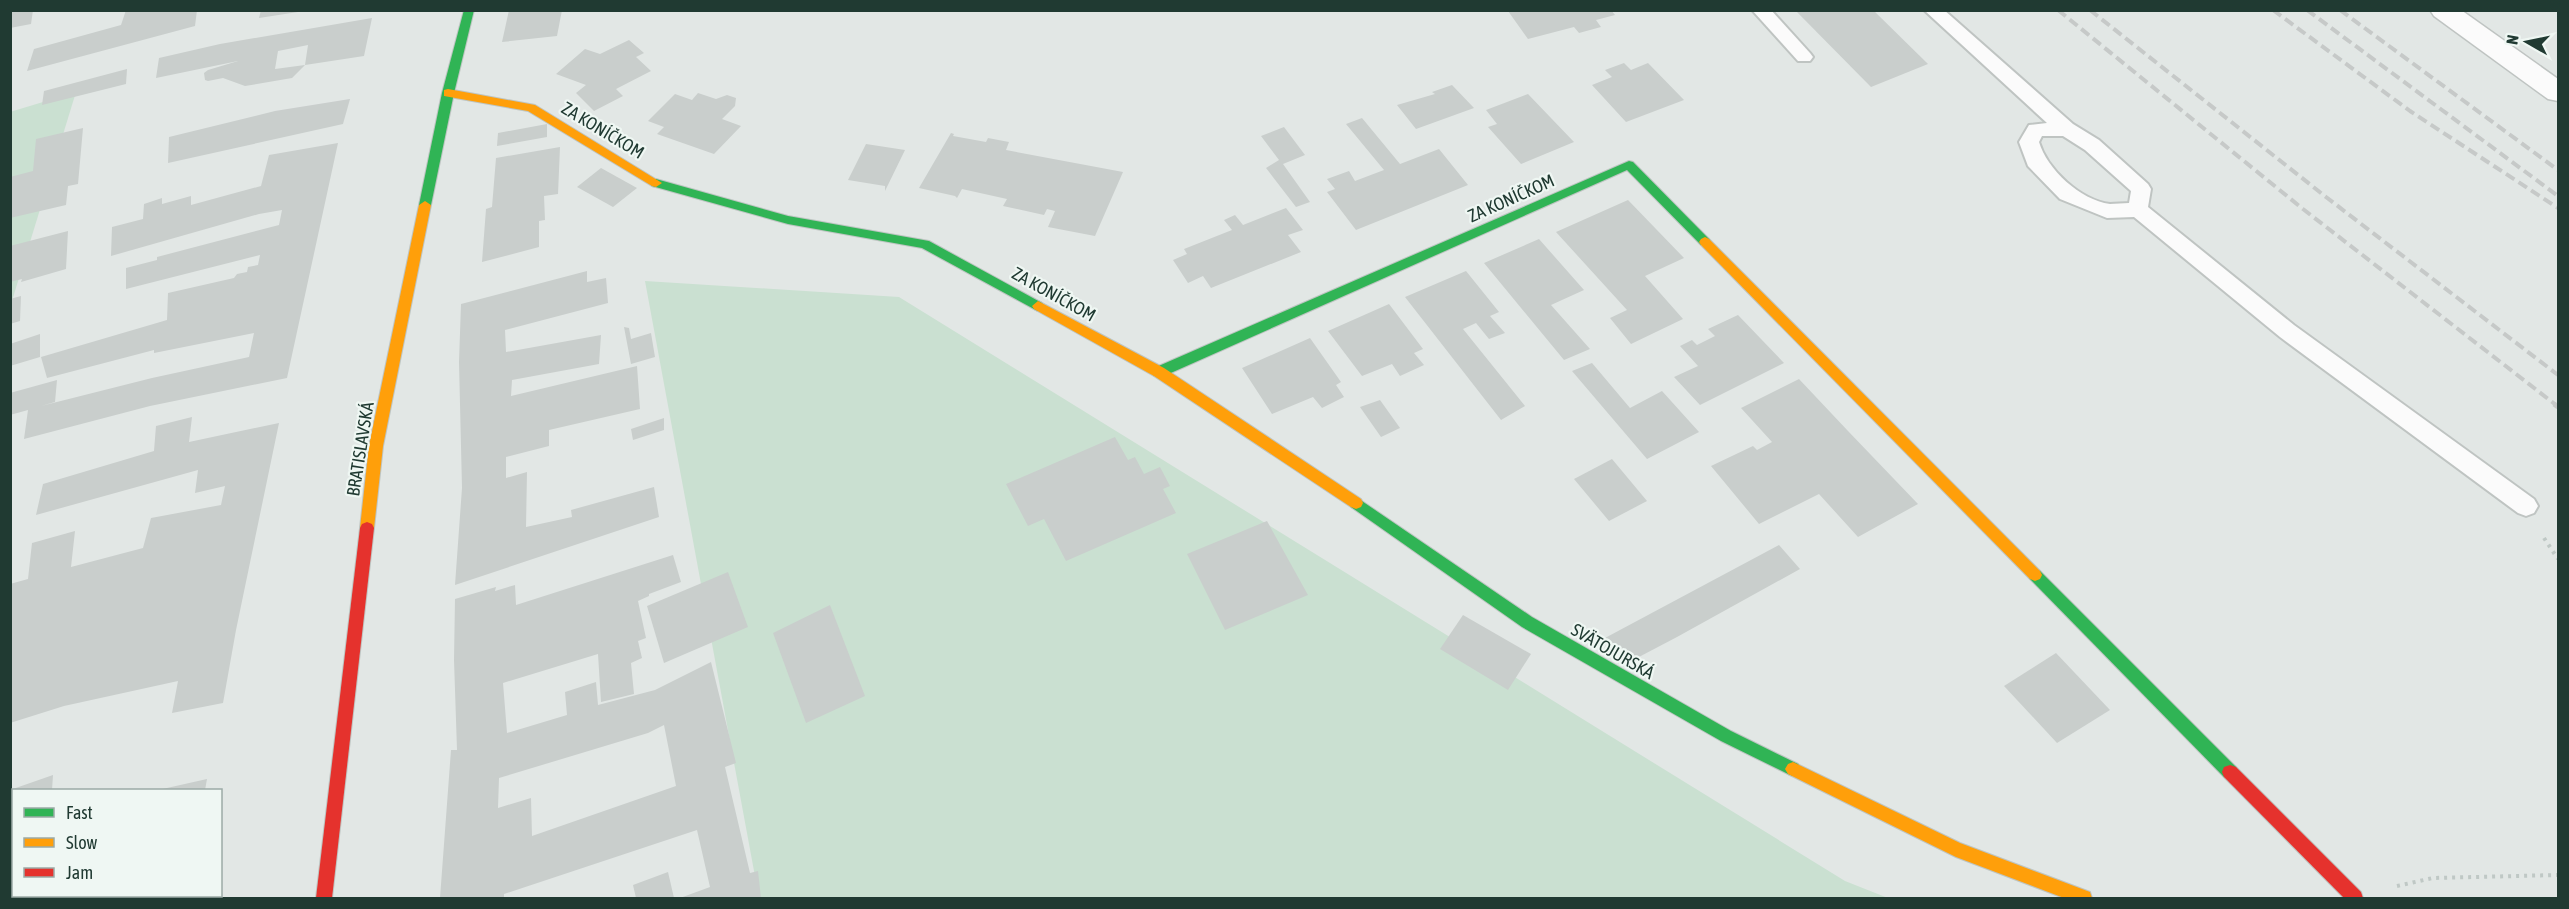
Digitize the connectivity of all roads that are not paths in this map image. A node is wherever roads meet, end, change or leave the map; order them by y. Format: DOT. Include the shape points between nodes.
graph roads {
  1 [pos="470,10"];
  2 [pos="1761,10"];
  3 [pos="1933,10"];
  4 [pos="2443,10"];
  5 [pos="1804,57"];
  6 [pos="2559,92"];
  7 [pos="448,93"];
  8 [pos="2066,129"];
  9 [pos="2138,210"];
  10 [pos="1159,372"];
  11 [pos="2526,506"];
  12 [pos="2354,897"];
  13 [pos="324,898"];
  14 [pos="2084,898"];
  1 -- 7 [label="street, BRATISLAVSKÁ"];
  2 -- 5 [label="lane"];
  3 -- 8 [label="lane"];
  4 -- 6 [label="street"];
  7 -- 10 [label="street, ZA KONÍČKOM" via="531,108 657,184 788,220 926,244"];
  7 -- 13 [label="street, BRATISLAVSKÁ" via="376,446"];
  8 -- 9 [label="lane" via="2092,145 2141,189"];
  8 -- 9 [label="lane" via="2036,130 2029,142 2035,160 2067,194 2107,211"];
  9 -- 11 [label="lane" via="2287,331"];
  10 -- 12 [label="street, ZA KONÍČKOM" via="1629,165"];
  10 -- 14 [label="street, SVÄTOJURSKÁ" via="1527,622 1716,731 1956,849"];
}
